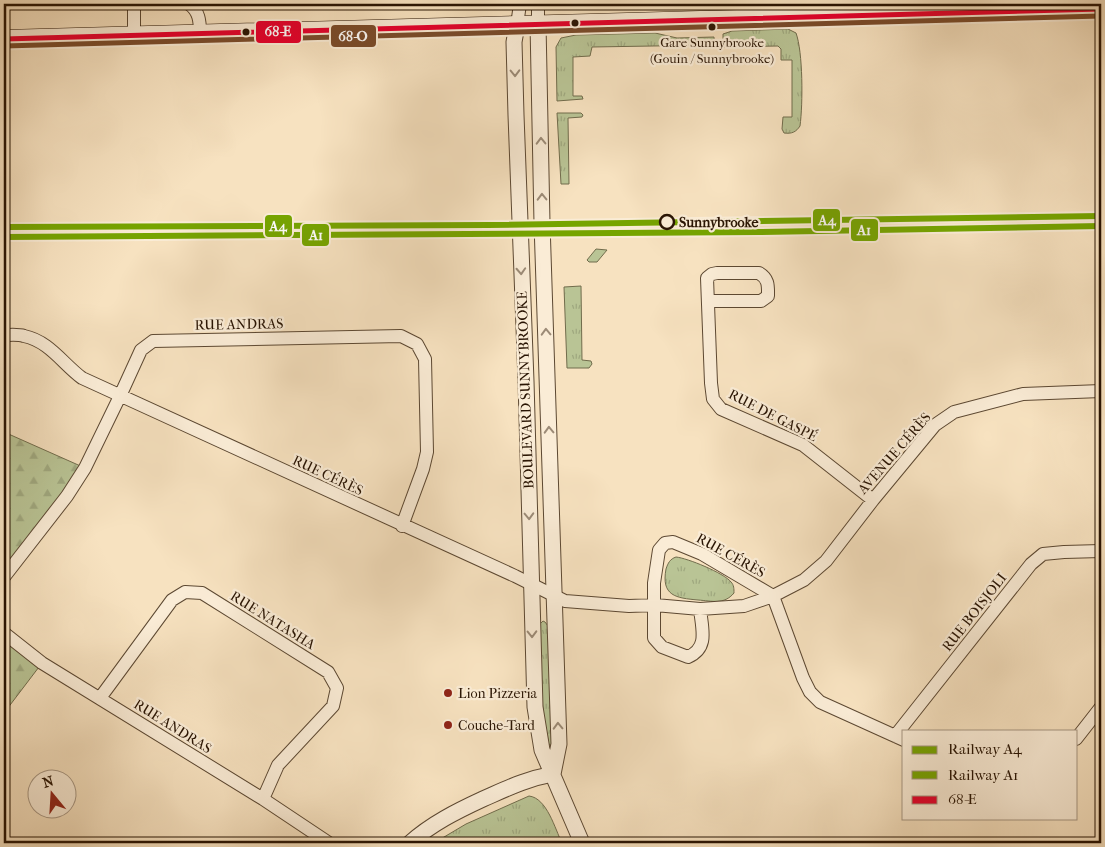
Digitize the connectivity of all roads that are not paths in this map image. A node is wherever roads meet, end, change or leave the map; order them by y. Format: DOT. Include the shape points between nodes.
graph roads {
  1 [pos="134,4"];
  2 [pos="189,4"];
  3 [pos="520,4"];
  4 [pos="538,4"];
  5 [pos="1101,9"];
  6 [pos="538,24"];
  7 [pos="517,25"];
  8 [pos="200,33"];
  9 [pos="134,35"];
  10 [pos="4,38"];
  11 [pos="708,301"];
  12 [pos="4,335"];
  13 [pos="1101,391"];
  14 [pos="120,396"];
  15 [pos="873,500"];
  16 [pos="402,526"];
  17 [pos="1101,551"];
  18 [pos="4,577"];
  19 [pos="531,585"];
  20 [pos="773,596"];
  21 [pos="554,597"];
  22 [pos="655,605"];
  23 [pos="700,609"];
  24 [pos="4,633"];
  25 [pos="100,698"];
  26 [pos="1101,707"];
  27 [pos="906,730"];
  28 [pos="1078,736"];
  29 [pos="900,738"];
  30 [pos="553,774"];
  31 [pos="263,799"];
  32 [pos="329,843"];
  33 [pos="410,843"];
  34 [pos="582,843"];
  1 -- 9 [label="street"];
  2 -- 8 [label="street" via="199,17"];
  3 -- 7 [label="street, BOULEVARD SUNNYBROOKE"];
  4 -- 6 [label="street, BOULEVARD SUNNYBROOKE"];
  5 -- 6 [label="main road"];
  6 -- 7 [label="main road"];
  21 -- 6 [label="street, BOULEVARD SUNNYBROOKE, one-way"];
  7 -- 8 [label="main road"];
  7 -- 19 [label="street, BOULEVARD SUNNYBROOKE, one-way" via="514,42"];
  8 -- 9 [label="main road"];
  9 -- 10 [label="main road"];
  11 -- 11 [label="street, RUE DE GASPÉ" via="708,278 712,274 760,273 768,282 768,296 762,301"];
  11 -- 15 [label="street, RUE DE GASPÉ" via="713,399 721,409 803,445"];
  12 -- 14 [label="street, RUE CÉRÈS" via="23,335 40,341 82,378"];
  13 -- 15 [label="street, AVENUE CÉRÈS" via="1023,394 954,412 935,425"];
  14 -- 16 [label="street, RUE CÉRÈS"];
  14 -- 16 [label="street, RUE ANDRAS" via="141,350 153,341 401,336 417,344 426,359 428,452"];
  14 -- 18 [label="street, RUE ANDRAS" via="85,468"];
  15 -- 20 [label="street, AVENUE CÉRÈS" via="826,561 804,580"];
  16 -- 19 [label="street, RUE CÉRÈS"];
  17 -- 27 [label="street, RUE BOISJOLI" via="1044,554 1031,564"];
  19 -- 21 [label="street, RUE CÉRÈS"];
  19 -- 30 [label="street, BOULEVARD SUNNYBROOKE, one-way" via="536,720 542,750"];
  20 -- 22 [label="street, RUE CÉRÈS" via="702,554 673,542 665,543 659,550 654,584"];
  20 -- 23 [label="street, RUE CÉRÈS" via="744,606"];
  20 -- 29 [label="street" via="810,692 820,702"];
  21 -- 22 [label="street, RUE CÉRÈS" via="569,602"];
  30 -- 21 [label="street, BOULEVARD SUNNYBROOKE, one-way" via="559,744"];
  22 -- 23 [label="street, RUE CÉRÈS"];
  22 -- 23 [label="street, RUE CÉRÈS" via="654,638 662,647 688,657 697,653 703,641"];
  24 -- 25 [label="street, RUE ANDRAS" via="42,663"];
  25 -- 31 [label="street, RUE ANDRAS"];
  25 -- 31 [label="street, RUE NATASHA" via="172,600 185,592 202,593 328,672 337,688 332,706 278,765"];
  26 -- 28 [label="street"];
  30 -- 33 [label="street" via="527,779 460,810 437,822"];
  30 -- 34 [label="street, BOULEVARD SUNNYBROOKE"];
  31 -- 32 [label="street, RUE ANDRAS"];
}
